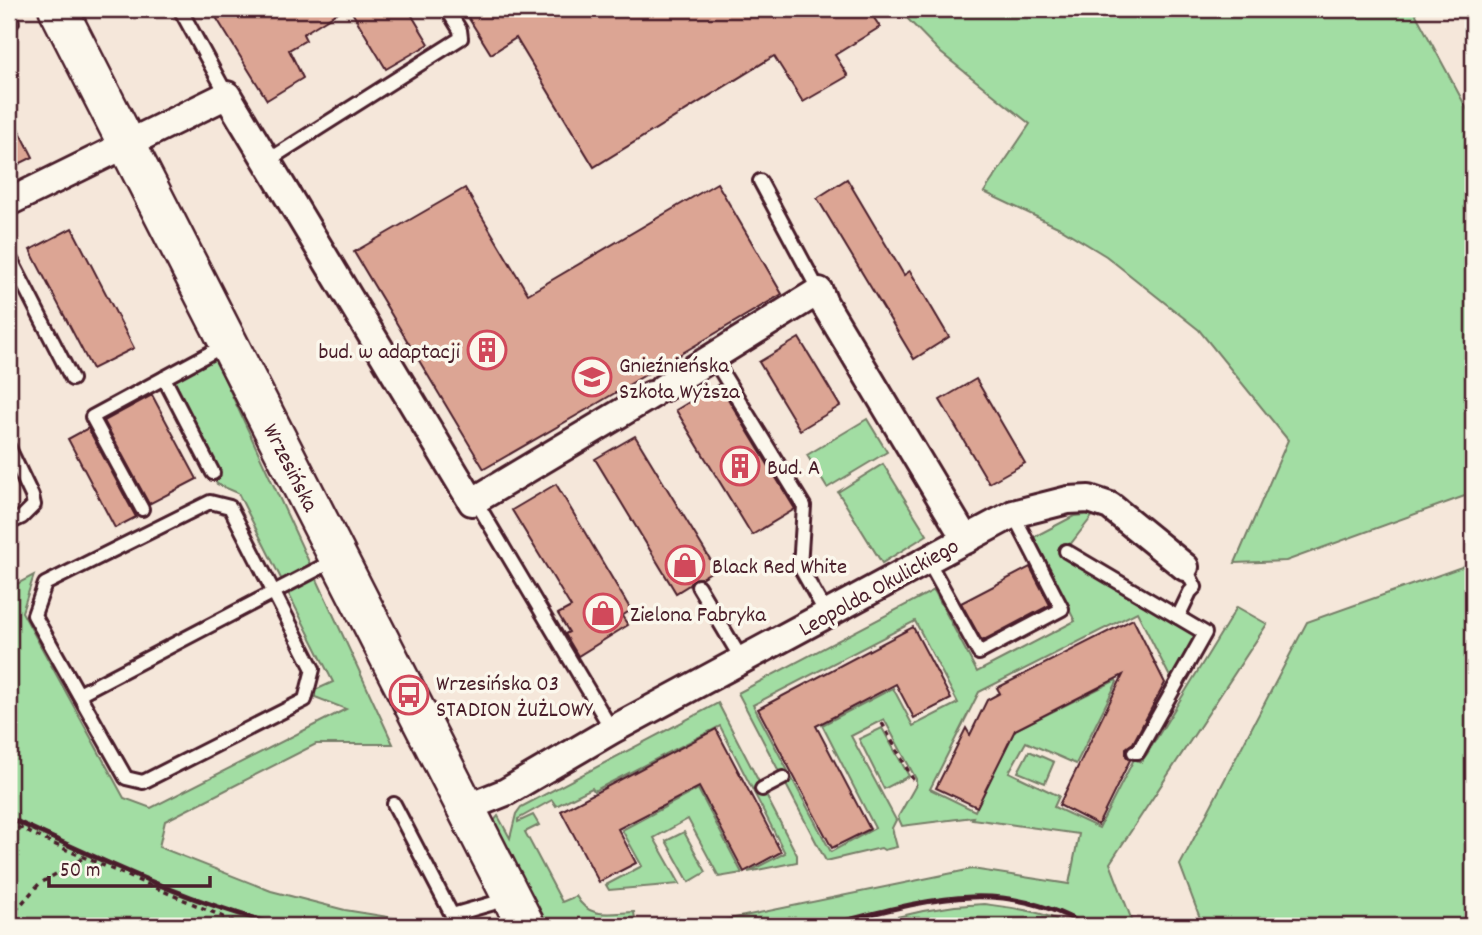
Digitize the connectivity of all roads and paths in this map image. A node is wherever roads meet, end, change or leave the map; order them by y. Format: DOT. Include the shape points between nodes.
graph roads {
  1 [pos="58,9"];
  2 [pos="180,9"];
  3 [pos="447,9"];
  4 [pos="227,95"];
  5 [pos="127,143"];
  6 [pos="267,161"];
  7 [pos="760,181"];
  8 [pos="9,202"];
  9 [pos="9,256"];
  10 [pos="819,291"];
  11 [pos="229,343"];
  12 [pos="713,358"];
  13 [pos="164,378"];
  14 [pos="72,379"];
  15 [pos="9,448"];
  16 [pos="213,472"];
  17 [pos="475,500"];
  18 [pos="142,509"];
  19 [pos="1013,514"];
  20 [pos="9,523"];
  21 [pos="966,540"];
  22 [pos="1066,551"];
  23 [pos="338,558"];
  24 [pos="928,561"];
  25 [pos="1185,566"];
  26 [pos="698,586"];
  27 [pos="273,592"];
  28 [pos="827,615"];
  29 [pos="1178,617"];
  30 [pos="742,660"];
  31 [pos="79,694"];
  32 [pos="882,723"];
  33 [pos="612,730"];
  34 [pos="1133,752"];
  35 [pos="783,778"];
  36 [pos="916,785"];
  37 [pos="762,789"];
  38 [pos="394,804"];
  39 [pos="466,808"];
  40 [pos="9,823"];
  41 [pos="85,857"];
  42 [pos="519,912"];
  43 [pos="9,918"];
  44 [pos="245,926"];
  1 -- 5 [label="street, Wrzesińska"];
  2 -- 4 [label="lane"];
  3 -- 6 [label="lane" via="461,38"];
  4 -- 5 [label="street"];
  4 -- 6 [label="street"];
  5 -- 8 [label="street"];
  5 -- 11 [label="street, Wrzesińska"];
  6 -- 17 [label="street" via="472,502"];
  7 -- 10 [label="lane, Leopolda Okulickiego"];
  9 -- 14 [label="lane"];
  10 -- 12 [label="street"];
  10 -- 21 [label="street, Leopolda Okulickiego"];
  11 -- 13 [label="lane"];
  11 -- 23 [label="street, Wrzesińska"];
  12 -- 17 [label="street"];
  12 -- 28 [label="lane" via="804,506 800,567"];
  13 -- 16 [label="lane"];
  13 -- 18 [label="lane" via="92,417"];
  15 -- 20 [label="lane" via="34,505"];
  17 -- 33 [label="lane"];
  19 -- 21 [label="street"];
  19 -- 24 [label="lane" via="1062,609 979,653"];
  19 -- 25 [label="street" via="1089,499 1110,506"];
  21 -- 24 [label="street, Leopolda Okulickiego"];
  22 -- 29 [label="lane"];
  23 -- 27 [label="lane"];
  23 -- 39 [label="street, Wrzesińska"];
  24 -- 28 [label="street, Leopolda Okulickiego"];
  25 -- 29 [label="lane" via="1195,587"];
  26 -- 30 [label="lane"];
  27 -- 31 [label="lane"];
  27 -- 31 [label="lane" via="313,669 305,700 143,782 126,778"];
  27 -- 31 [label="lane" via="230,507 210,502 46,584 34,615"];
  28 -- 30 [label="street, Leopolda Okulickiego"];
  29 -- 34 [label="lane" via="1205,633 1138,752"];
  30 -- 33 [label="street, Leopolda Okulickiego"];
  32 -- 36 [label="path"];
  33 -- 39 [label="street, Leopolda Okulickiego" via="506,792"];
  35 -- 37 [label="lane"];
  38 -- 42 [label="lane" via="452,915"];
  39 -- 42 [label="street, Wrzesińska"];
  40 -- 41 [label="path"];
  41 -- 43 [label="path" via="39,884"];
  41 -- 44 [label="path"];
}
